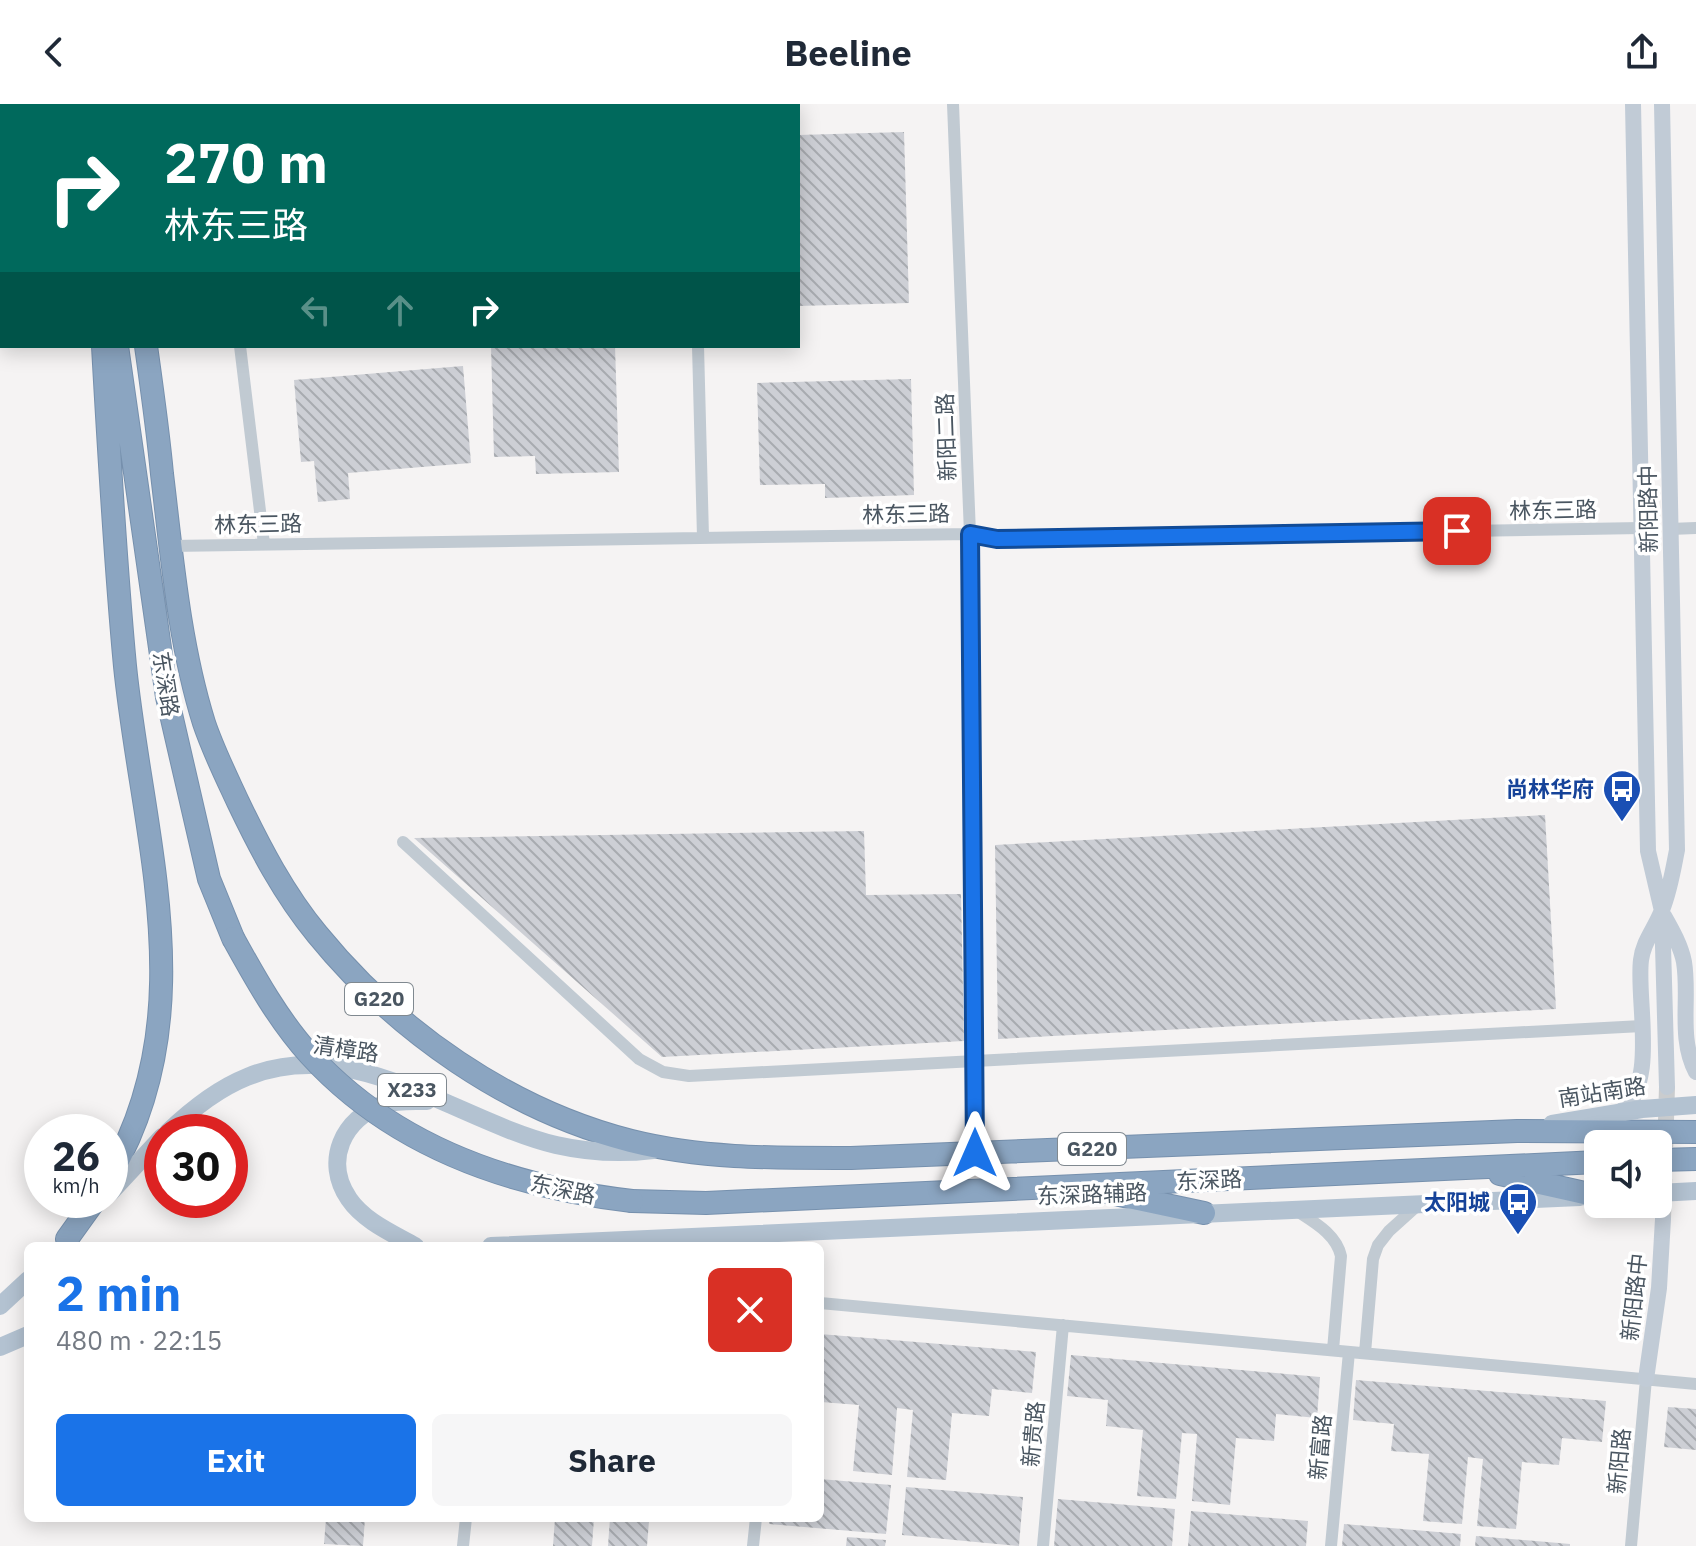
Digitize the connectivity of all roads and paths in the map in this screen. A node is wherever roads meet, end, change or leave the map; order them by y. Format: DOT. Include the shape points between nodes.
graph roads {
  1 [pos="953,104"];
  2 [pos="1633,104"];
  3 [pos="1662,104"];
  4 [pos="103,348"];
  5 [pos="117,348"];
  6 [pos="146,348"];
  7 [pos="240,348"];
  8 [pos="698,348"];
  9 [pos="1641,528"];
  10 [pos="1696,528"];
  11 [pos="1670,529"];
  12 [pos="970,534"];
  13 [pos="703,537"];
  14 [pos="264,544"];
  15 [pos="170,546"];
  16 [pos="403,842"];
  17 [pos="1662,911"];
  18 [pos="1642,1026"];
  19 [pos="975,1062"];
  20 [pos="1696,1072"];
  21 [pos="1667,1087"];
  22 [pos="438,1102"];
  23 [pos="1696,1105"];
  24 [pos="1619,1113"];
  25 [pos="187,1114"];
  26 [pos="1517,1131"];
  27 [pos="1696,1132"];
  28 [pos="128,1138"];
  29 [pos="667,1149"];
  30 [pos="975,1153"];
  31 [pos="144,1156"];
  32 [pos="1696,1159"];
  33 [pos="1672,1160"];
  34 [pos="1584,1163"];
  35 [pos="1472,1167"];
  36 [pos="128,1174"];
  37 [pos="1078,1186"];
  38 [pos="1696,1191"];
  39 [pos="1672,1192"];
  40 [pos="1584,1193"];
  41 [pos="1584,1197"];
  42 [pos="1419,1204"];
  43 [pos="1294,1209"];
  44 [pos="1204,1213"];
  45 [pos="81,1218"];
  46 [pos="86,1218"];
  47 [pos="1663,1219"];
  48 [pos="63,1242"];
  49 [pos="408,1242"];
  50 [pos="577,1242"];
  51 [pos="24,1284"];
  52 [pos="824,1303"];
  53 [pos="0,1306"];
  54 [pos="1063,1325"];
  55 [pos="24,1337"];
  56 [pos="0,1347"];
  57 [pos="1333,1350"];
  58 [pos="1349,1352"];
  59 [pos="1365,1353"];
  60 [pos="1646,1379"];
  61 [pos="1696,1384"];
  62 [pos="466,1522"];
  63 [pos="756,1522"];
  64 [pos="463,1546"];
  65 [pos="753,1546"];
  66 [pos="1043,1546"];
  67 [pos="1331,1546"];
  68 [pos="1631,1546"];
  1 -- 12 [label="street, 新阳二路"];
  2 -- 9 [label="main road, 新阳路中"];
  3 -- 11 [label="main road, 新阳路中"];
  4 -- 28 [label="highway" via="126,668 161,927 160,1011 153,1056"];
  5 -- 37 [label="highway, 东深路 / G220, bridge" via="167,697 209,879 256,980 310,1054 354,1096 400,1130 494,1173 575,1195 706,1203"];
  6 -- 15 [label="highway, 东深路 / G220"];
  7 -- 14 [label="street"];
  8 -- 13 [label="street"];
  9 -- 12 [label="street, 林东三路" via="997,539"];
  9 -- 17 [label="main road, 新阳路中" via="1648,851"];
  10 -- 11 [label="street"];
  11 -- 17 [label="main road, 新阳路中" via="1677,850"];
  12 -- 13 [label="street, 林东三路"];
  12 -- 19 [label="street, 新阳二路"];
  13 -- 14 [label="street, 林东三路"];
  14 -- 15 [label="street, 林东三路"];
  15 -- 29 [label="highway, 东深路 / G220" via="204,724 256,840 316,933 372,993 475,1072 552,1114"];
  16 -- 19 [label="street" via="639,1059 663,1072 689,1076"];
  17 -- 18 [label="main road" via="1641,960"];
  17 -- 20 [label="main road" via="1684,961 1687,1041"];
  17 -- 21 [label="main road, 新阳路中"];
  18 -- 19 [label="street"];
  18 -- 24 [label="main road" via="1635,1092"];
  19 -- 30 [label="street, 新阳二路"];
  22 -- 25 [label="main road, 清樟路 / X233" via="363,1072 314,1066 274,1068 227,1086"];
  22 -- 29 [label="main road, 清樟路 / X233" via="556,1145 621,1152"];
  22 -- 49 [label="main road" via="387,1103 368,1111 351,1124 337,1155 337,1170 350,1200 377,1225"];
  23 -- 24 [label="main road, 南站南路"];
  24 -- 26 [label="main road, 南站南路"];
  26 -- 27 [label="highway, 东深路 / G220"];
  26 -- 30 [label="highway, 东深路 / G220"];
  29 -- 30 [label="highway, 东深路 / G220" via="747,1158"];
  31 -- 36 [label="main road"];
  32 -- 33 [label="highway"];
  34 -- 35 [label="highway, 东深路 / G220"];
  35 -- 37 [label="highway, 东深路 / G220"];
  35 -- 40 [label="highway"];
  37 -- 44 [label="highway"];
  38 -- 39 [label="main road"];
  41 -- 42 [label="main road, 东深路辅路"];
  42 -- 43 [label="main road, 东深路辅路"];
  42 -- 59 [label="street" via="1378,1245"];
  43 -- 44 [label="main road, 东深路辅路"];
  43 -- 57 [label="street" via="1339,1245"];
  44 -- 50 [label="main road, 东深路辅路"];
  45 -- 48 [label="highway"];
  46 -- 48 [label="main road"];
  47 -- 60 [label="main road, 新阳路中"];
  51 -- 53 [label="main road"];
  52 -- 54 [label="street"];
  54 -- 57 [label="street"];
  54 -- 66 [label="street, 新贵路"];
  55 -- 56 [label="main road"];
  57 -- 58 [label="street"];
  58 -- 59 [label="street"];
  58 -- 67 [label="street, 新富路"];
  59 -- 60 [label="street"];
  60 -- 61 [label="street"];
  60 -- 68 [label="street, 新阳路"];
  62 -- 64 [label="street"];
  63 -- 65 [label="street"];
}
